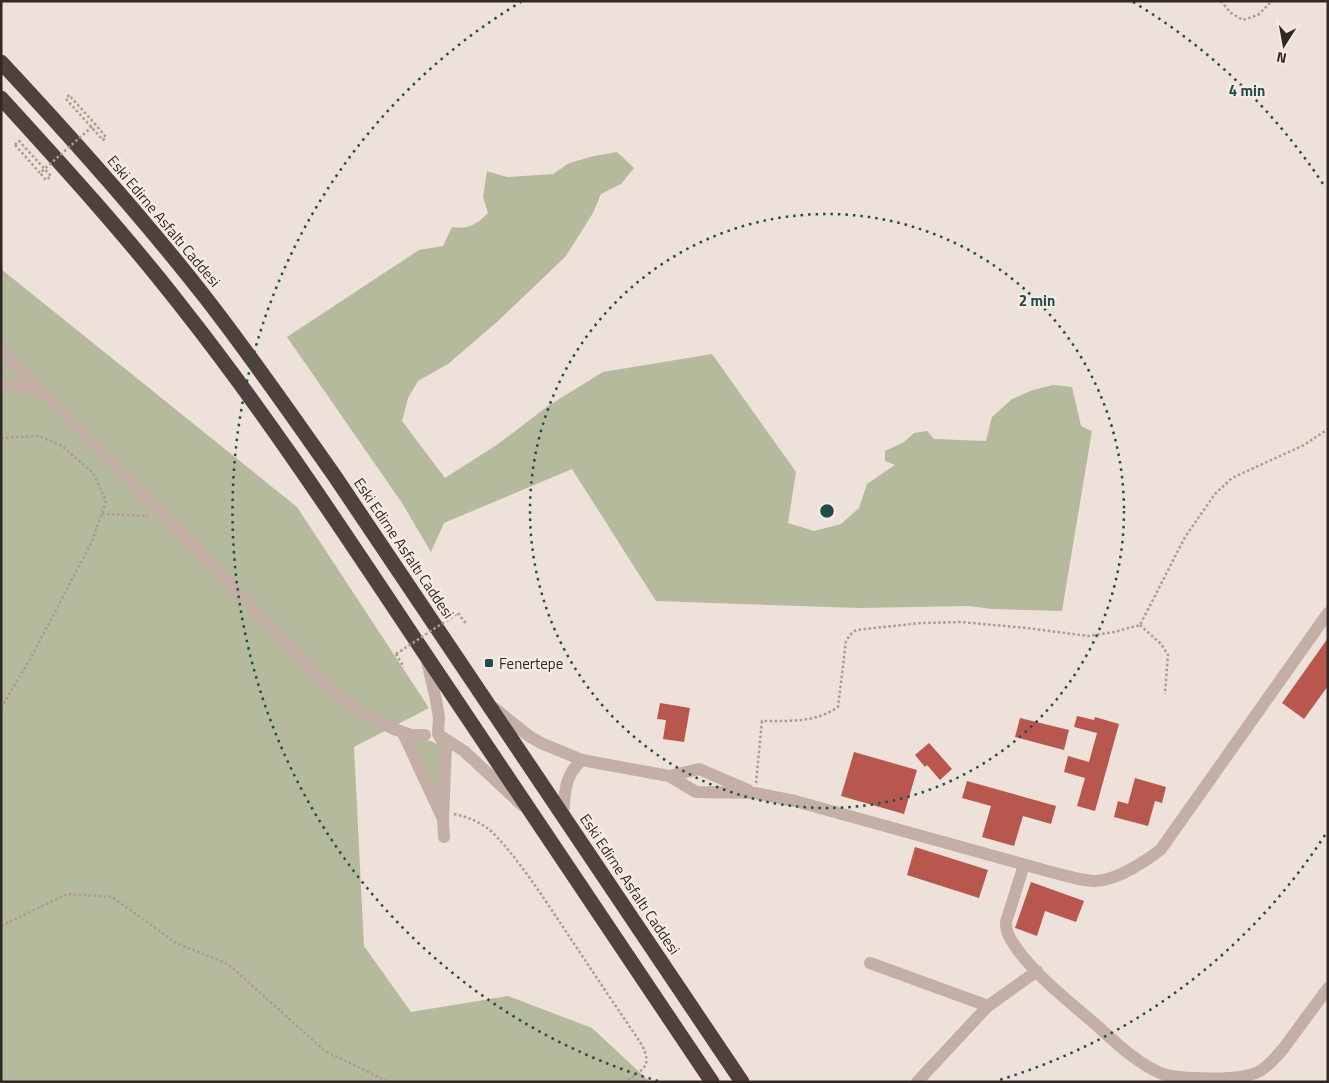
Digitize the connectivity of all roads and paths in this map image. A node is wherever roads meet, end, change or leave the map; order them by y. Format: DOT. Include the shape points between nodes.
graph roads {
  1 [pos="1221,1"];
  2 [pos="1272,1"];
  3 [pos="1,62"];
  4 [pos="1,98"];
  5 [pos="96,124"];
  6 [pos="40,173"];
  7 [pos="1,350"];
  8 [pos="1,387"];
  9 [pos="39,388"];
  10 [pos="1328,429"];
  11 [pos="1,438"];
  12 [pos="102,514"];
  13 [pos="166,517"];
  14 [pos="1328,613"];
  15 [pos="466,625"];
  16 [pos="1140,625"];
  17 [pos="426,656"];
  18 [pos="404,666"];
  19 [pos="1164,694"];
  20 [pos="485,700"];
  21 [pos="1,708"];
  22 [pos="403,733"];
  23 [pos="438,734"];
  24 [pos="425,735"];
  25 [pos="582,760"];
  26 [pos="669,776"];
  27 [pos="755,793"];
  28 [pos="443,815"];
  29 [pos="563,815"];
  30 [pos="534,816"];
  31 [pos="444,837"];
  32 [pos="1024,865"];
  33 [pos="1,926"];
  34 [pos="870,963"];
  35 [pos="1036,971"];
  36 [pos="1328,988"];
  37 [pos="988,1006"];
  38 [pos="389,1082"];
  39 [pos="625,1082"];
  40 [pos="712,1082"];
  41 [pos="742,1082"];
  42 [pos="918,1082"];
  1 -- 2 [label="path" via="1231,13 1243,20 1258,16"];
  3 -- 20 [label="highway, Eski Edirne Asfaltı Caddesi" via="155,235 206,298 319,454"];
  4 -- 17 [label="highway" via="130,243 204,335 267,420"];
  5 -- 5 [label="path, bridge" via="69,95 66,99 103,140 106,137"];
  5 -- 6 [label="path, bridge"];
  6 -- 6 [label="path, bridge" via="15,145 19,141 51,176 46,180"];
  7 -- 9 [label="street"];
  8 -- 9 [label="street"];
  9 -- 13 [label="street"];
  10 -- 16 [label="path" via="1232,478 1215,494 1184,537"];
  11 -- 12 [label="path" via="38,436 62,446 93,473 106,501"];
  12 -- 13 [label="path"];
  12 -- 21 [label="path" via="92,541"];
  13 -- 22 [label="street" via="331,690 368,717"];
  14 -- 32 [label="street" via="1154,856 1121,875 1100,882"];
  15 -- 18 [label="path, bridge" via="458,613 396,654"];
  16 -- 19 [label="path" via="1168,655"];
  16 -- 27 [label="path" via="1088,636 961,622 856,630 846,641 838,707 802,721 762,721"];
  17 -- 23 [label="street" via="439,718"];
  17 -- 30 [label="highway"];
  20 -- 25 [label="street" via="529,736"];
  20 -- 29 [label="highway, Eski Edirne Asfaltı Caddesi"];
  22 -- 24 [label="street"];
  22 -- 28 [label="street"];
  23 -- 28 [label="street" via="446,747"];
  23 -- 30 [label="street" via="464,751"];
  25 -- 26 [label="street"];
  25 -- 29 [label="street" via="572,769 567,782"];
  26 -- 27 [label="street" via="696,792"];
  26 -- 27 [label="street" via="699,769"];
  27 -- 32 [label="street" via="795,801"];
  28 -- 31 [label="street"];
  28 -- 39 [label="path" via="465,816 492,832 544,899 646,1054 645,1066"];
  29 -- 41 [label="highway, Eski Edirne Asfaltı Caddesi"];
  30 -- 40 [label="highway"];
  32 -- 35 [label="street" via="1006,927 1008,935"];
  33 -- 38 [label="path" via="67,894 112,897 176,943 228,964 325,1051"];
  34 -- 37 [label="street"];
  35 -- 36 [label="street" via="1138,1060 1162,1074 1186,1077 1227,1079 1257,1072 1279,1053"];
  35 -- 37 [label="street"];
  37 -- 42 [label="street"];
}
